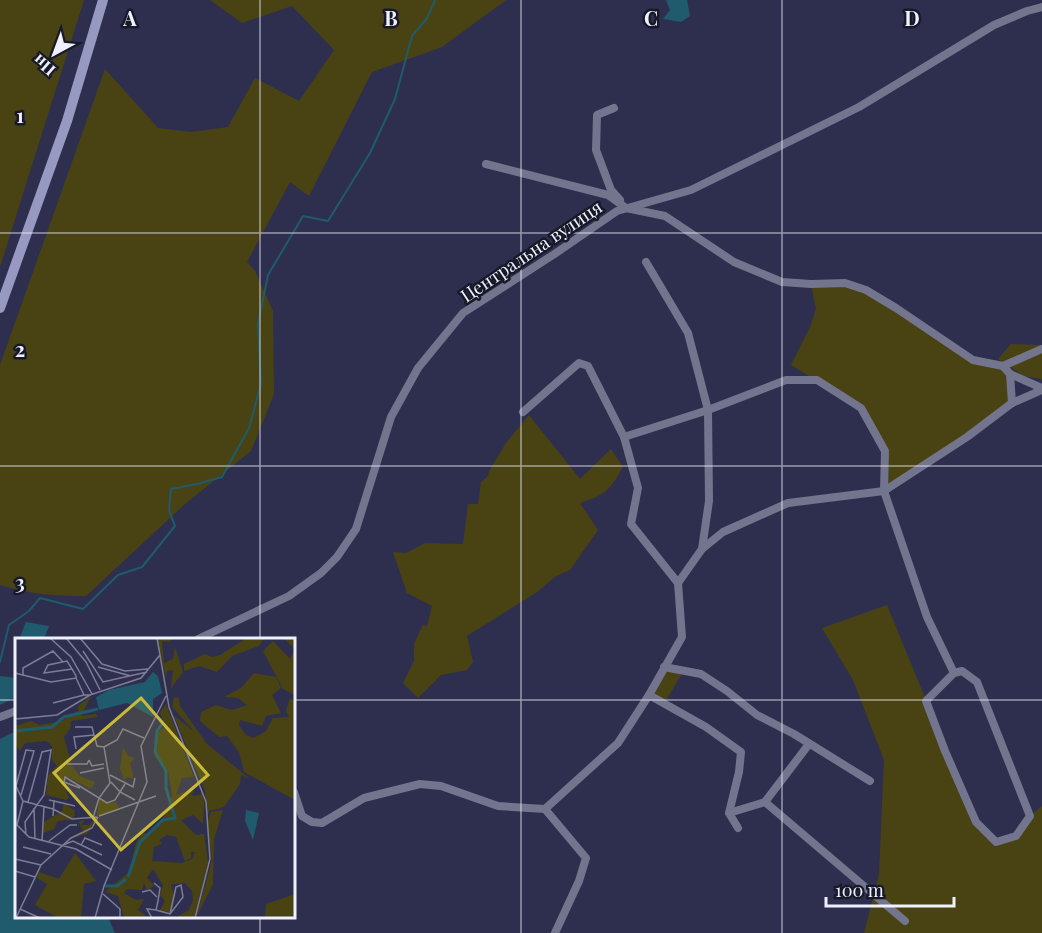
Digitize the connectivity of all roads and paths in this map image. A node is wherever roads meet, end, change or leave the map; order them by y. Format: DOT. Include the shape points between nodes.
graph roads {
  1 [pos="103,0"];
  2 [pos="1042,7"];
  3 [pos="614,108"];
  4 [pos="486,164"];
  5 [pos="626,208"];
  6 [pos="646,262"];
  7 [pos="0,308"];
  8 [pos="1042,349"];
  9 [pos="1003,366"];
  10 [pos="1010,374"];
  11 [pos="1042,389"];
  12 [pos="1012,403"];
  13 [pos="708,410"];
  14 [pos="523,412"];
  15 [pos="624,437"];
  16 [pos="884,491"];
  17 [pos="702,549"];
  18 [pos="678,583"];
  19 [pos="217,635"];
  20 [pos="664,667"];
  21 [pos="954,673"];
  22 [pos="649,695"];
  23 [pos="15,711"];
  24 [pos="0,717"];
  25 [pos="809,744"];
  26 [pos="870,781"];
  27 [pos="296,798"];
  28 [pos="765,802"];
  29 [pos="545,809"];
  30 [pos="729,813"];
  31 [pos="738,828"];
  32 [pos="905,921"];
  33 [pos="555,933"];
  1 -- 7 [label="main road" via="67,121"];
  2 -- 5 [label="street, Центральна вулиця" via="994,25 859,107 691,190"];
  3 -- 5 [label="street" via="597,115 596,150 611,190"];
  4 -- 5 [label="street" via="608,195"];
  5 -- 9 [label="street" via="665,216 734,262 782,282 845,283 866,290 973,360"];
  5 -- 19 [label="street, Центральна вулиця" via="463,313 418,368 391,417 356,529 337,557 289,596"];
  6 -- 13 [label="street" via="688,333"];
  8 -- 9 [label="street"];
  9 -- 10 [label="street"];
  10 -- 11 [label="street"];
  10 -- 12 [label="street"];
  11 -- 12 [label="street"];
  12 -- 16 [label="street" via="968,437"];
  13 -- 15 [label="street"];
  13 -- 16 [label="street" via="786,380 817,380 861,408 885,451"];
  13 -- 17 [label="street" via="709,501"];
  14 -- 15 [label="street" via="579,363 588,366"];
  15 -- 18 [label="street" via="638,488 631,524"];
  16 -- 17 [label="street" via="788,503 723,532"];
  16 -- 21 [label="street" via="927,616"];
  17 -- 18 [label="street"];
  18 -- 20 [label="street" via="682,637"];
  20 -- 22 [label="street"];
  20 -- 25 [label="street" via="701,674 757,715"];
  21 -- 21 [label="street" via="926,700 945,751 976,822 996,842 1016,836 1030,816 977,682 962,671"];
  22 -- 29 [label="street" via="618,743"];
  22 -- 30 [label="street" via="741,752"];
  23 -- 24 [label="street"];
  25 -- 26 [label="street"];
  25 -- 28 [label="street"];
  27 -- 29 [label="street" via="302,816 322,823 364,798 420,784 441,786 498,806"];
  28 -- 30 [label="street"];
  28 -- 32 [label="street"];
  29 -- 33 [label="street" via="586,858"];
  30 -- 31 [label="street"];
}
